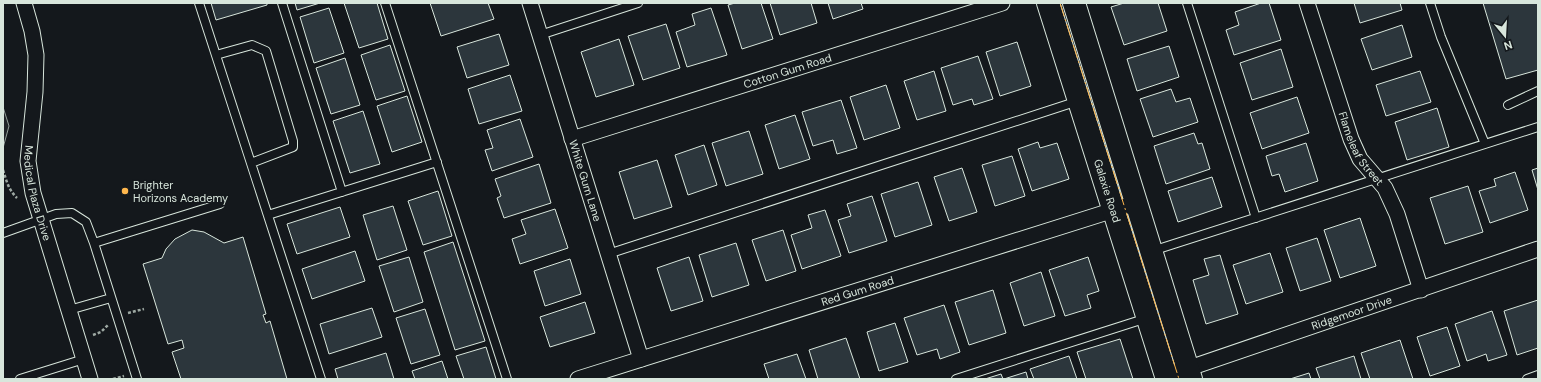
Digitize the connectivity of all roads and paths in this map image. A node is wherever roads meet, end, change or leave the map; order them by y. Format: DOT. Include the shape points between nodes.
graph roads {
  1 [pos="24,3"];
  2 [pos="199,3"];
  3 [pos="282,3"];
  4 [pos="385,3"];
  5 [pos="530,3"];
  6 [pos="638,3"];
  7 [pos="1002,3"];
  8 [pos="1048,3"];
  9 [pos="1074,3"];
  10 [pos="1187,3"];
  11 [pos="1308,3"];
  12 [pos="1430,3"];
  13 [pos="540,35"];
  14 [pos="216,55"];
  15 [pos="1538,92"];
  16 [pos="1079,100"];
  17 [pos="1508,105"];
  18 [pos="1538,127"];
  19 [pos="572,139"];
  20 [pos="1485,144"];
  21 [pos="437,162"];
  22 [pos="251,163"];
  23 [pos="3,170"];
  24 [pos="1378,179"];
  25 [pos="342,192"];
  26 [pos="19,202"];
  27 [pos="1136,203"];
  28 [pos="220,204"];
  29 [pos="1114,210"];
  30 [pos="268,215"];
  31 [pos="1256,218"];
  32 [pos="41,221"];
  33 [pos="3,233"];
  34 [pos="94,243"];
  35 [pos="1538,249"];
  36 [pos="1151,251"];
  37 [pos="608,254"];
  38 [pos="1421,290"];
  39 [pos="111,298"];
  40 [pos="144,309"];
  41 [pos="70,310"];
  42 [pos="126,314"];
  43 [pos="1147,317"];
  44 [pos="109,325"];
  45 [pos="92,335"];
  46 [pos="84,359"];
  47 [pos="641,359"];
  48 [pos="1190,374"];
  49 [pos="1538,375"];
  50 [pos="119,377"];
  51 [pos="1166,377"];
  52 [pos="20,379"];
  53 [pos="90,379"];
  54 [pos="113,379"];
  55 [pos="137,379"];
  56 [pos="321,379"];
  57 [pos="507,379"];
  58 [pos="578,379"];
  59 [pos="956,379"];
  60 [pos="1527,379"];
  1 -- 32 [label="street, Medical Plaza Drive" via="36,55 28,161"];
  2 -- 14 [label="lane"];
  3 -- 25 [label="lane"];
  4 -- 21 [label="lane"];
  5 -- 13 [label="street, White Gum Lane"];
  6 -- 13 [label="lane"];
  7 -- 19 [label="street, Cotton Gum Road"];
  8 -- 16 [label="street, Galaxie Road"];
  9 -- 27 [label="street, Galaxie Road"];
  10 -- 31 [label="lane"];
  11 -- 24 [label="street, Flameleaf Street" via="1351,139 1360,159"];
  12 -- 20 [label="lane" via="1441,37"];
  13 -- 19 [label="street, White Gum Lane"];
  14 -- 22 [label="lane"];
  14 -- 22 [label="lane" via="252,45 266,51 293,147"];
  15 -- 17 [label="lane"];
  16 -- 29 [label="street, Galaxie Road"];
  16 -- 37 [label="lane"];
  18 -- 20 [label="lane"];
  19 -- 37 [label="street, White Gum Lane"];
  20 -- 24 [label="lane"];
  21 -- 25 [label="lane"];
  21 -- 57 [label="lane"];
  22 -- 30 [label="lane"];
  23 -- 26 [label="path" via="10,191"];
  24 -- 31 [label="lane"];
  24 -- 38 [label="street, Flameleaf Street" via="1397,214"];
  25 -- 30 [label="lane"];
  27 -- 29 [label="street, Red Gum Road"];
  27 -- 36 [label="street, Galaxie Road"];
  28 -- 34 [label="lane"];
  29 -- 43 [label="street, Galaxie Road"];
  29 -- 47 [label="street, Red Gum Road"];
  30 -- 56 [label="lane"];
  31 -- 36 [label="lane"];
  32 -- 33 [label="lane"];
  32 -- 34 [label="lane" via="56,214 72,214 86,222"];
  32 -- 41 [label="street, Medical Plaza Drive"];
  34 -- 39 [label="lane"];
  35 -- 38 [label="street, Ridgemoor Drive"];
  36 -- 48 [label="street, Galaxie Road"];
  37 -- 47 [label="street, White Gum Lane"];
  38 -- 48 [label="street, Ridgemoor Drive"];
  39 -- 41 [label="lane"];
  39 -- 55 [label="lane"];
  40 -- 42 [label="path"];
  41 -- 46 [label="street, Medical Plaza Drive"];
  43 -- 51 [label="street, Galaxie Road"];
  43 -- 59 [label="lane"];
  44 -- 45 [label="path"];
  46 -- 52 [label="lane"];
  46 -- 53 [label="street, Medical Plaza Drive"];
  47 -- 58 [label="street, Red Gum Road"];
  48 -- 51 [label="street, Ridgemoor Drive"];
  49 -- 60 [label="lane"];
  50 -- 54 [label="path"];
}
